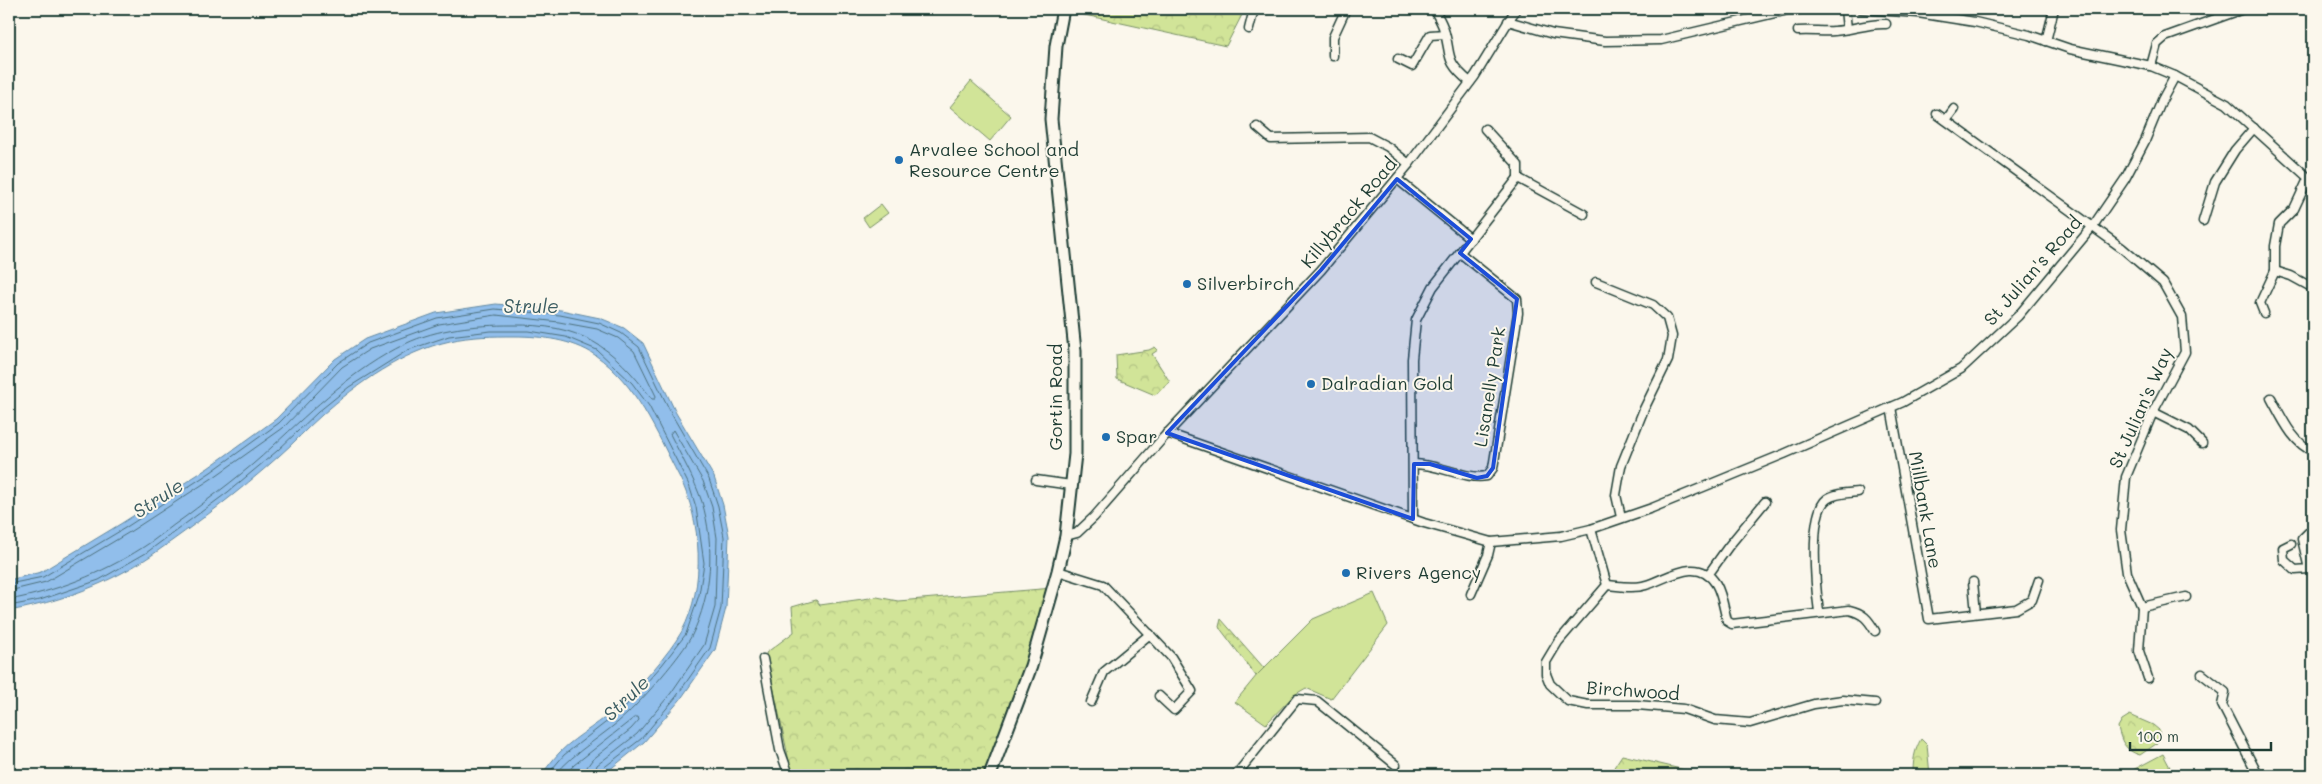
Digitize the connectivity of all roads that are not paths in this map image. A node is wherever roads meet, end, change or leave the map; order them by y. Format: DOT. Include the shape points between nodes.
graph roads {
  1 [pos="1063,9"];
  2 [pos="1254,9"];
  3 [pos="1346,9"];
  4 [pos="1434,9"];
  5 [pos="1516,9"];
  6 [pos="1818,9"];
  7 [pos="1845,9"];
  8 [pos="1861,9"];
  9 [pos="2054,9"];
  10 [pos="2243,9"];
  11 [pos="1508,21"];
  12 [pos="1886,24"];
  13 [pos="1249,29"];
  14 [pos="1847,29"];
  15 [pos="1798,31"];
  16 [pos="1445,34"];
  17 [pos="2046,41"];
  18 [pos="1333,56"];
  19 [pos="1398,59"];
  20 [pos="2151,66"];
  21 [pos="2175,76"];
  22 [pos="1470,82"];
  23 [pos="1954,109"];
  24 [pos="1937,114"];
  25 [pos="1946,120"];
  26 [pos="1257,127"];
  27 [pos="2254,128"];
  28 [pos="1485,129"];
  29 [pos="1409,164"];
  30 [pos="1518,178"];
  31 [pos="1397,179"];
  32 [pos="2311,181"];
  33 [pos="1584,214"];
  34 [pos="2203,221"];
  35 [pos="2093,226"];
  36 [pos="1471,239"];
  37 [pos="1460,253"];
  38 [pos="2275,271"];
  39 [pos="1596,282"];
  40 [pos="2313,288"];
  41 [pos="2264,313"];
  42 [pos="2271,398"];
  43 [pos="1891,407"];
  44 [pos="2153,412"];
  45 [pos="1167,433"];
  46 [pos="2202,443"];
  47 [pos="2313,450"];
  48 [pos="1414,464"];
  49 [pos="1036,480"];
  50 [pos="1072,485"];
  51 [pos="1858,492"];
  52 [pos="1765,502"];
  53 [pos="1622,517"];
  54 [pos="1413,519"];
  55 [pos="2313,528"];
  56 [pos="1590,529"];
  57 [pos="1066,536"];
  58 [pos="1490,542"];
  59 [pos="2291,544"];
  60 [pos="1058,571"];
  61 [pos="1708,575"];
  62 [pos="2038,580"];
  63 [pos="1973,582"];
  64 [pos="1607,585"];
  65 [pos="1471,594"];
  66 [pos="2186,598"];
  67 [pos="2142,607"];
  68 [pos="1819,612"];
  69 [pos="1976,613"];
  70 [pos="1875,632"];
  71 [pos="1150,634"];
  72 [pos="763,659"];
  73 [pos="2202,674"];
  74 [pos="2148,678"];
  75 [pos="1159,696"];
  76 [pos="1091,702"];
  77 [pos="1874,703"];
  78 [pos="1396,766"];
  79 [pos="789,775"];
  80 [pos="990,775"];
  81 [pos="1236,775"];
  82 [pos="2258,775"];
  1 -- 50 [label="main road, Gortin Road" via="1056,46 1050,119 1075,351"];
  2 -- 13 [label="street"];
  3 -- 18 [label="street" via="1333,37"];
  4 -- 16 [label="street"];
  5 -- 11 [label="street, Killybrack Road"];
  6 -- 11 [label="street" via="1788,10 1661,40 1605,41 1553,34"];
  7 -- 14 [label="street"];
  8 -- 17 [label="street" via="1975,22"];
  9 -- 17 [label="street"];
  10 -- 20 [label="street" via="2165,38 2157,44"];
  11 -- 22 [label="street, Killybrack Road"];
  12 -- 14 [label="street" via="1867,23"];
  14 -- 15 [label="street"];
  16 -- 19 [label="street" via="1430,35 1412,66"];
  16 -- 22 [label="street" via="1448,56 1457,72"];
  17 -- 20 [label="street"];
  20 -- 21 [label="street"];
  21 -- 27 [label="street" via="2227,104"];
  21 -- 35 [label="street, St Julian's Road" via="2125,179"];
  22 -- 29 [label="street, Killybrack Road"];
  23 -- 25 [label="street"];
  24 -- 25 [label="street, St Julian's Way"];
  25 -- 35 [label="street, St Julian's Way"];
  26 -- 29 [label="street" via="1271,140 1369,137"];
  27 -- 32 [label="street"];
  27 -- 34 [label="street" via="2215,182"];
  28 -- 30 [label="street" via="1518,165"];
  29 -- 31 [label="street, Killybrack Road"];
  30 -- 33 [label="street"];
  30 -- 36 [label="street"];
  31 -- 36 [label="street"];
  31 -- 45 [label="street, Killybrack Road" via="1321,270"];
  32 -- 38 [label="street" via="2294,210 2279,224"];
  35 -- 43 [label="street, St Julian's Road" via="2018,316 1961,369"];
  35 -- 44 [label="street, St Julian's Way" via="2163,283 2182,317 2185,352"];
  36 -- 37 [label="street"];
  37 -- 48 [label="street" via="1432,287 1416,320 1412,359"];
  37 -- 48 [label="street, Lisanelly Park" via="1517,299 1518,313 1492,468 1487,476 1477,478 1430,464"];
  38 -- 40 [label="street"];
  38 -- 41 [label="street" via="2260,303"];
  39 -- 53 [label="street" via="1653,305 1667,318 1672,336 1668,360 1621,466 1616,495"];
  42 -- 47 [label="street" via="2287,426 2306,448"];
  43 -- 53 [label="street, St Julian's Road" via="1652,508"];
  43 -- 69 [label="street, Millbank Lane" via="1929,619"];
  44 -- 46 [label="street" via="2189,430"];
  44 -- 67 [label="street, St Julian's Way" via="2126,477 2120,530 2128,573"];
  45 -- 54 [label="street"];
  45 -- 57 [label="street, Killybrack Road" via="1094,517 1077,533"];
  48 -- 54 [label="street"];
  49 -- 50 [label="street"];
  50 -- 57 [label="main road, Gortin Road"];
  51 -- 68 [label="street" via="1828,498 1820,507 1814,564"];
  52 -- 61 [label="street"];
  53 -- 56 [label="street, St Julian's Road"];
  54 -- 58 [label="street"];
  55 -- 59 [label="street" via="2302,539 2309,569 2295,570 2284,560 2283,548"];
  56 -- 58 [label="street, St Julian's Road" via="1561,536"];
  56 -- 64 [label="street"];
  57 -- 60 [label="main road, Gortin Road"];
  58 -- 65 [label="street" via="1488,555"];
  60 -- 71 [label="street" via="1102,585"];
  60 -- 80 [label="main road, Gortin Road" via="1031,666"];
  61 -- 64 [label="street" via="1686,570 1645,586"];
  61 -- 68 [label="street" via="1716,584 1728,621 1732,624"];
  62 -- 69 [label="street" via="2032,600 2016,609"];
  63 -- 69 [label="street"];
  64 -- 77 [label="street, Birchwood" via="1558,642 1546,662 1550,684 1568,701 1588,705 1684,709 1715,720 1750,723 1814,704 1844,700"];
  66 -- 67 [label="street"];
  67 -- 74 [label="street, St Julian's Way" via="2138,651"];
  68 -- 70 [label="street" via="1859,612 1868,618"];
  71 -- 75 [label="street" via="1171,657 1192,691 1174,710"];
  71 -- 76 [label="street" via="1104,672"];
  72 -- 79 [label="street" via="780,750"];
  73 -- 82 [label="street" via="2225,692 2222,705"];
  78 -- 81 [label="street" via="1317,700 1297,699"];
}
